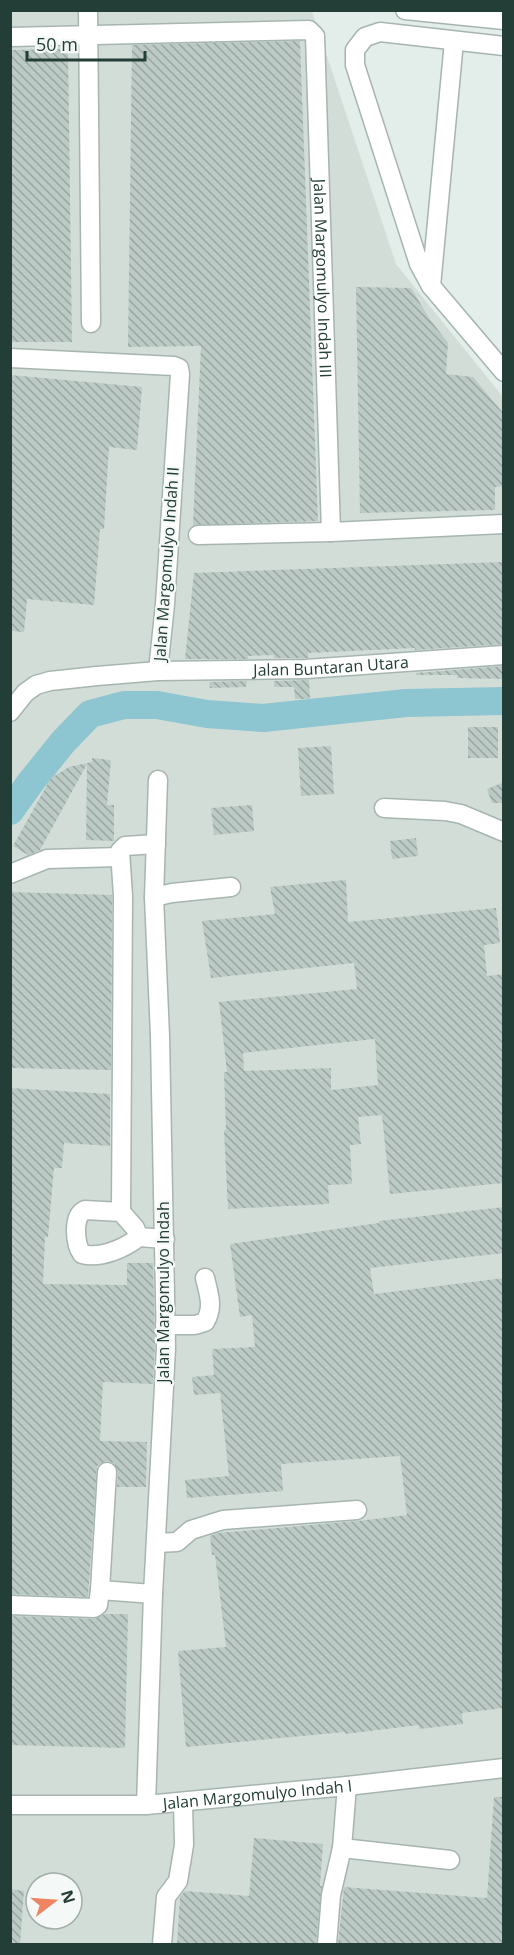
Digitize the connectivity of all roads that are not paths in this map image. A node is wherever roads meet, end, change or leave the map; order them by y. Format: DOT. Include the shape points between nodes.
graph roads {
  1 [pos="88,10"];
  2 [pos="405,10"];
  3 [pos="425,11"];
  4 [pos="504,20"];
  5 [pos="89,34"];
  6 [pos="10,36"];
  7 [pos="454,42"];
  8 [pos="504,46"];
  9 [pos="431,285"];
  10 [pos="91,323"];
  11 [pos="10,358"];
  12 [pos="504,372"];
  13 [pos="504,524"];
  14 [pos="331,532"];
  15 [pos="198,536"];
  16 [pos="504,655"];
  17 [pos="158,671"];
  18 [pos="10,712"];
  19 [pos="158,780"];
  20 [pos="384,808"];
  21 [pos="504,832"];
  22 [pos="156,844"];
  23 [pos="120,857"];
  24 [pos="10,874"];
  25 [pos="231,887"];
  26 [pos="154,897"];
  27 [pos="121,1212"];
  28 [pos="139,1237"];
  29 [pos="165,1239"];
  30 [pos="205,1278"];
  31 [pos="165,1324"];
  32 [pos="107,1472"];
  33 [pos="357,1510"];
  34 [pos="156,1543"];
  35 [pos="100,1590"];
  36 [pos="153,1594"];
  37 [pos="10,1605"];
  38 [pos="504,1768"];
  39 [pos="347,1786"];
  40 [pos="183,1802"];
  41 [pos="10,1805"];
  42 [pos="146,1805"];
  43 [pos="342,1848"];
  44 [pos="450,1860"];
  45 [pos="162,1944"];
  46 [pos="327,1944"];
  1 -- 5 [label="street"];
  2 -- 3 [label="street"];
  3 -- 4 [label="street"];
  5 -- 6 [label="street"];
  5 -- 10 [label="street"];
  5 -- 14 [label="street, Jalan Margomulyo Indah III" via="309,30 315,36"];
  7 -- 8 [label="street"];
  7 -- 9 [label="street"];
  7 -- 9 [label="street" via="380,32 365,37 355,50 356,65 418,264"];
  9 -- 12 [label="street"];
  11 -- 17 [label="street, Jalan Margomulyo Indah II" via="179,368"];
  13 -- 14 [label="street"];
  14 -- 15 [label="street"];
  16 -- 17 [label="street, Jalan Buntaran Utara" via="306,669"];
  17 -- 18 [label="street, Jalan Margomulyo Indah II" via="43,683 25,693"];
  19 -- 22 [label="street, Jalan Margomulyo Indah"];
  20 -- 21 [label="street" via="461,814"];
  22 -- 23 [label="street" via="122,847"];
  22 -- 26 [label="street, Jalan Margomulyo Indah"];
  23 -- 24 [label="street" via="47,859"];
  23 -- 27 [label="street"];
  25 -- 26 [label="street"];
  26 -- 29 [label="street, Jalan Margomulyo Indah"];
  27 -- 28 [label="street"];
  27 -- 28 [label="street" via="80,1212 80,1252 88,1256 105,1253"];
  28 -- 29 [label="street"];
  29 -- 31 [label="street, Jalan Margomulyo Indah"];
  30 -- 31 [label="street" via="210,1302 205,1322"];
  31 -- 34 [label="street, Jalan Margomulyo Indah"];
  32 -- 35 [label="street"];
  33 -- 34 [label="street" via="223,1520 191,1530 177,1542"];
  34 -- 36 [label="street, Jalan Margomulyo Indah"];
  35 -- 36 [label="street"];
  35 -- 37 [label="street" via="94,1608"];
  36 -- 42 [label="street, Jalan Margomulyo Indah"];
  38 -- 39 [label="street, Jalan Margomulyo Indah I"];
  39 -- 40 [label="street, Jalan Margomulyo Indah I"];
  39 -- 43 [label="street"];
  40 -- 42 [label="street, Jalan Margomulyo Indah I"];
  40 -- 45 [label="street" via="184,1845 178,1881 166,1897"];
  41 -- 42 [label="street, Jalan Margomulyo Indah I"];
  43 -- 44 [label="street"];
  43 -- 46 [label="street" via="331,1895"];
}
